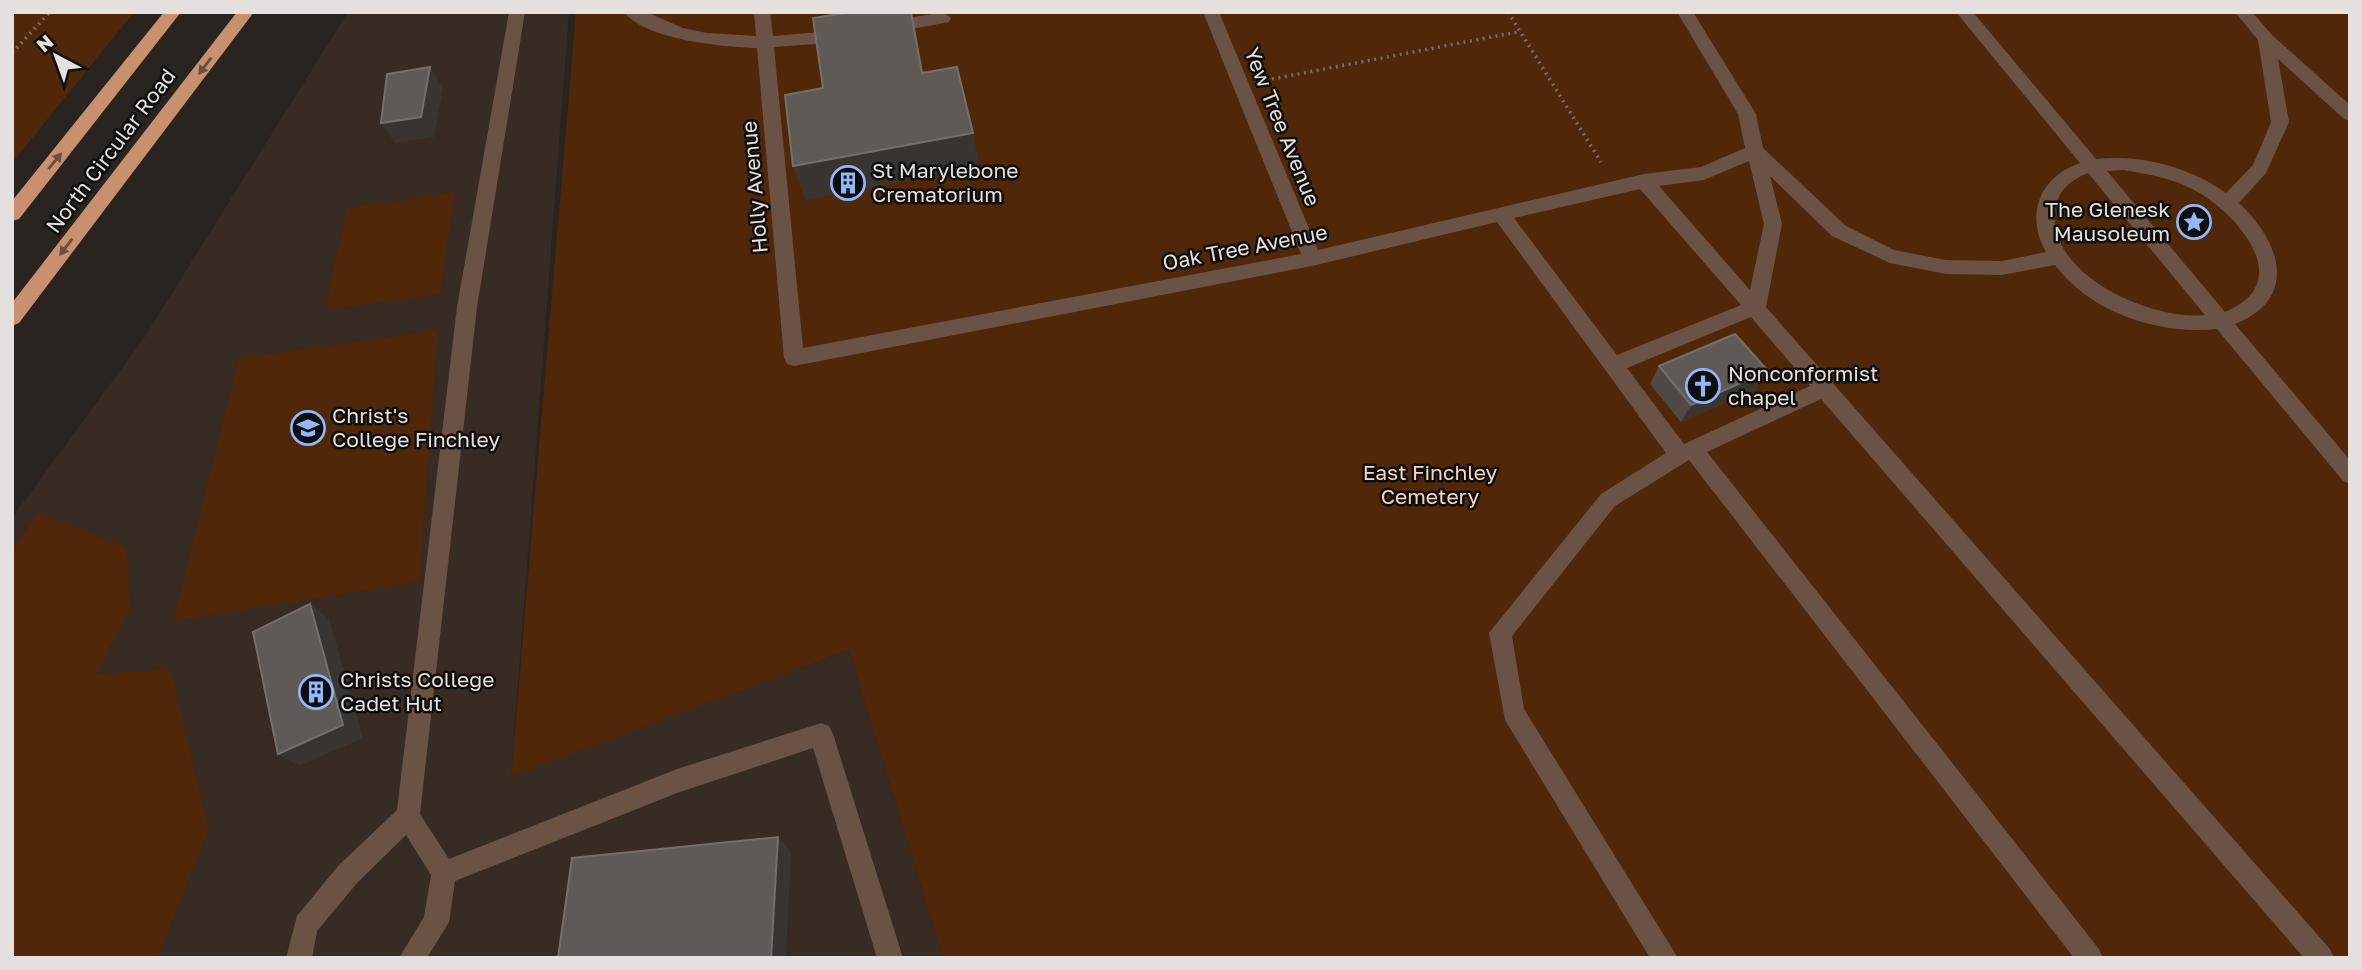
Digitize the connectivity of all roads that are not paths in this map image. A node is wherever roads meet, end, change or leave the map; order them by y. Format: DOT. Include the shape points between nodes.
graph roads {
  1 [pos="173,12"];
  2 [pos="246,12"];
  3 [pos="517,12"];
  4 [pos="632,12"];
  5 [pos="762,12"];
  6 [pos="1211,12"];
  7 [pos="1685,12"];
  8 [pos="1964,12"];
  9 [pos="2243,12"];
  10 [pos="943,18"];
  11 [pos="2266,39"];
  12 [pos="764,41"];
  13 [pos="2350,115"];
  14 [pos="1755,151"];
  15 [pos="2091,166"];
  16 [pos="1644,181"];
  17 [pos="2227,204"];
  18 [pos="12,214"];
  19 [pos="1501,214"];
  20 [pos="2059,257"];
  21 [pos="1312,259"];
  22 [pos="1756,307"];
  23 [pos="12,318"];
  24 [pos="2222,322"];
  25 [pos="794,358"];
  26 [pos="1613,365"];
  27 [pos="1825,388"];
  28 [pos="1686,452"];
  29 [pos="2350,475"];
  30 [pos="408,816"];
  31 [pos="444,873"];
  32 [pos="299,958"];
  33 [pos="412,958"];
  34 [pos="890,958"];
  35 [pos="1665,958"];
  36 [pos="2090,958"];
  37 [pos="2321,958"];
  18 -- 1 [label="highway, North Circular Road, one-way"];
  2 -- 23 [label="highway, North Circular Road, one-way"];
  3 -- 30 [label="lane" via="467,307"];
  4 -- 12 [label="lane" via="688,35"];
  5 -- 12 [label="lane, Holly Avenue"];
  6 -- 21 [label="lane, Yew Tree Avenue"];
  7 -- 14 [label="lane" via="1747,114"];
  8 -- 15 [label="lane"];
  9 -- 11 [label="lane"];
  10 -- 12 [label="lane" via="799,42"];
  11 -- 13 [label="lane"];
  11 -- 17 [label="lane" via="2280,122 2260,168"];
  12 -- 25 [label="lane, Holly Avenue"];
  14 -- 16 [label="lane, Oak Tree Avenue" via="1704,173"];
  14 -- 20 [label="lane" via="1839,231 1890,256 1946,267 2001,268"];
  14 -- 22 [label="lane" via="1773,225"];
  15 -- 17 [label="lane" via="2123,163 2156,168 2190,180"];
  15 -- 20 [label="lane" via="2067,174 2051,190 2044,209 2046,232"];
  15 -- 24 [label="lane"];
  16 -- 19 [label="lane, Oak Tree Avenue"];
  16 -- 22 [label="lane"];
  17 -- 24 [label="lane" via="2264,246 2270,271 2265,294 2249,312"];
  19 -- 21 [label="lane, Oak Tree Avenue"];
  19 -- 26 [label="lane"];
  20 -- 24 [label="lane" via="2082,282 2113,303 2150,318 2188,325"];
  21 -- 25 [label="lane, Oak Tree Avenue"];
  22 -- 26 [label="lane"];
  22 -- 27 [label="lane"];
  24 -- 29 [label="lane"];
  26 -- 28 [label="lane"];
  27 -- 28 [label="lane"];
  27 -- 37 [label="lane"];
  28 -- 35 [label="lane" via="1608,500 1500,633 1513,712"];
  28 -- 36 [label="lane"];
  30 -- 31 [label="lane"];
  30 -- 32 [label="lane" via="348,874 306,925"];
  31 -- 33 [label="lane" via="436,922"];
  31 -- 34 [label="lane" via="677,781 821,734"];
}
